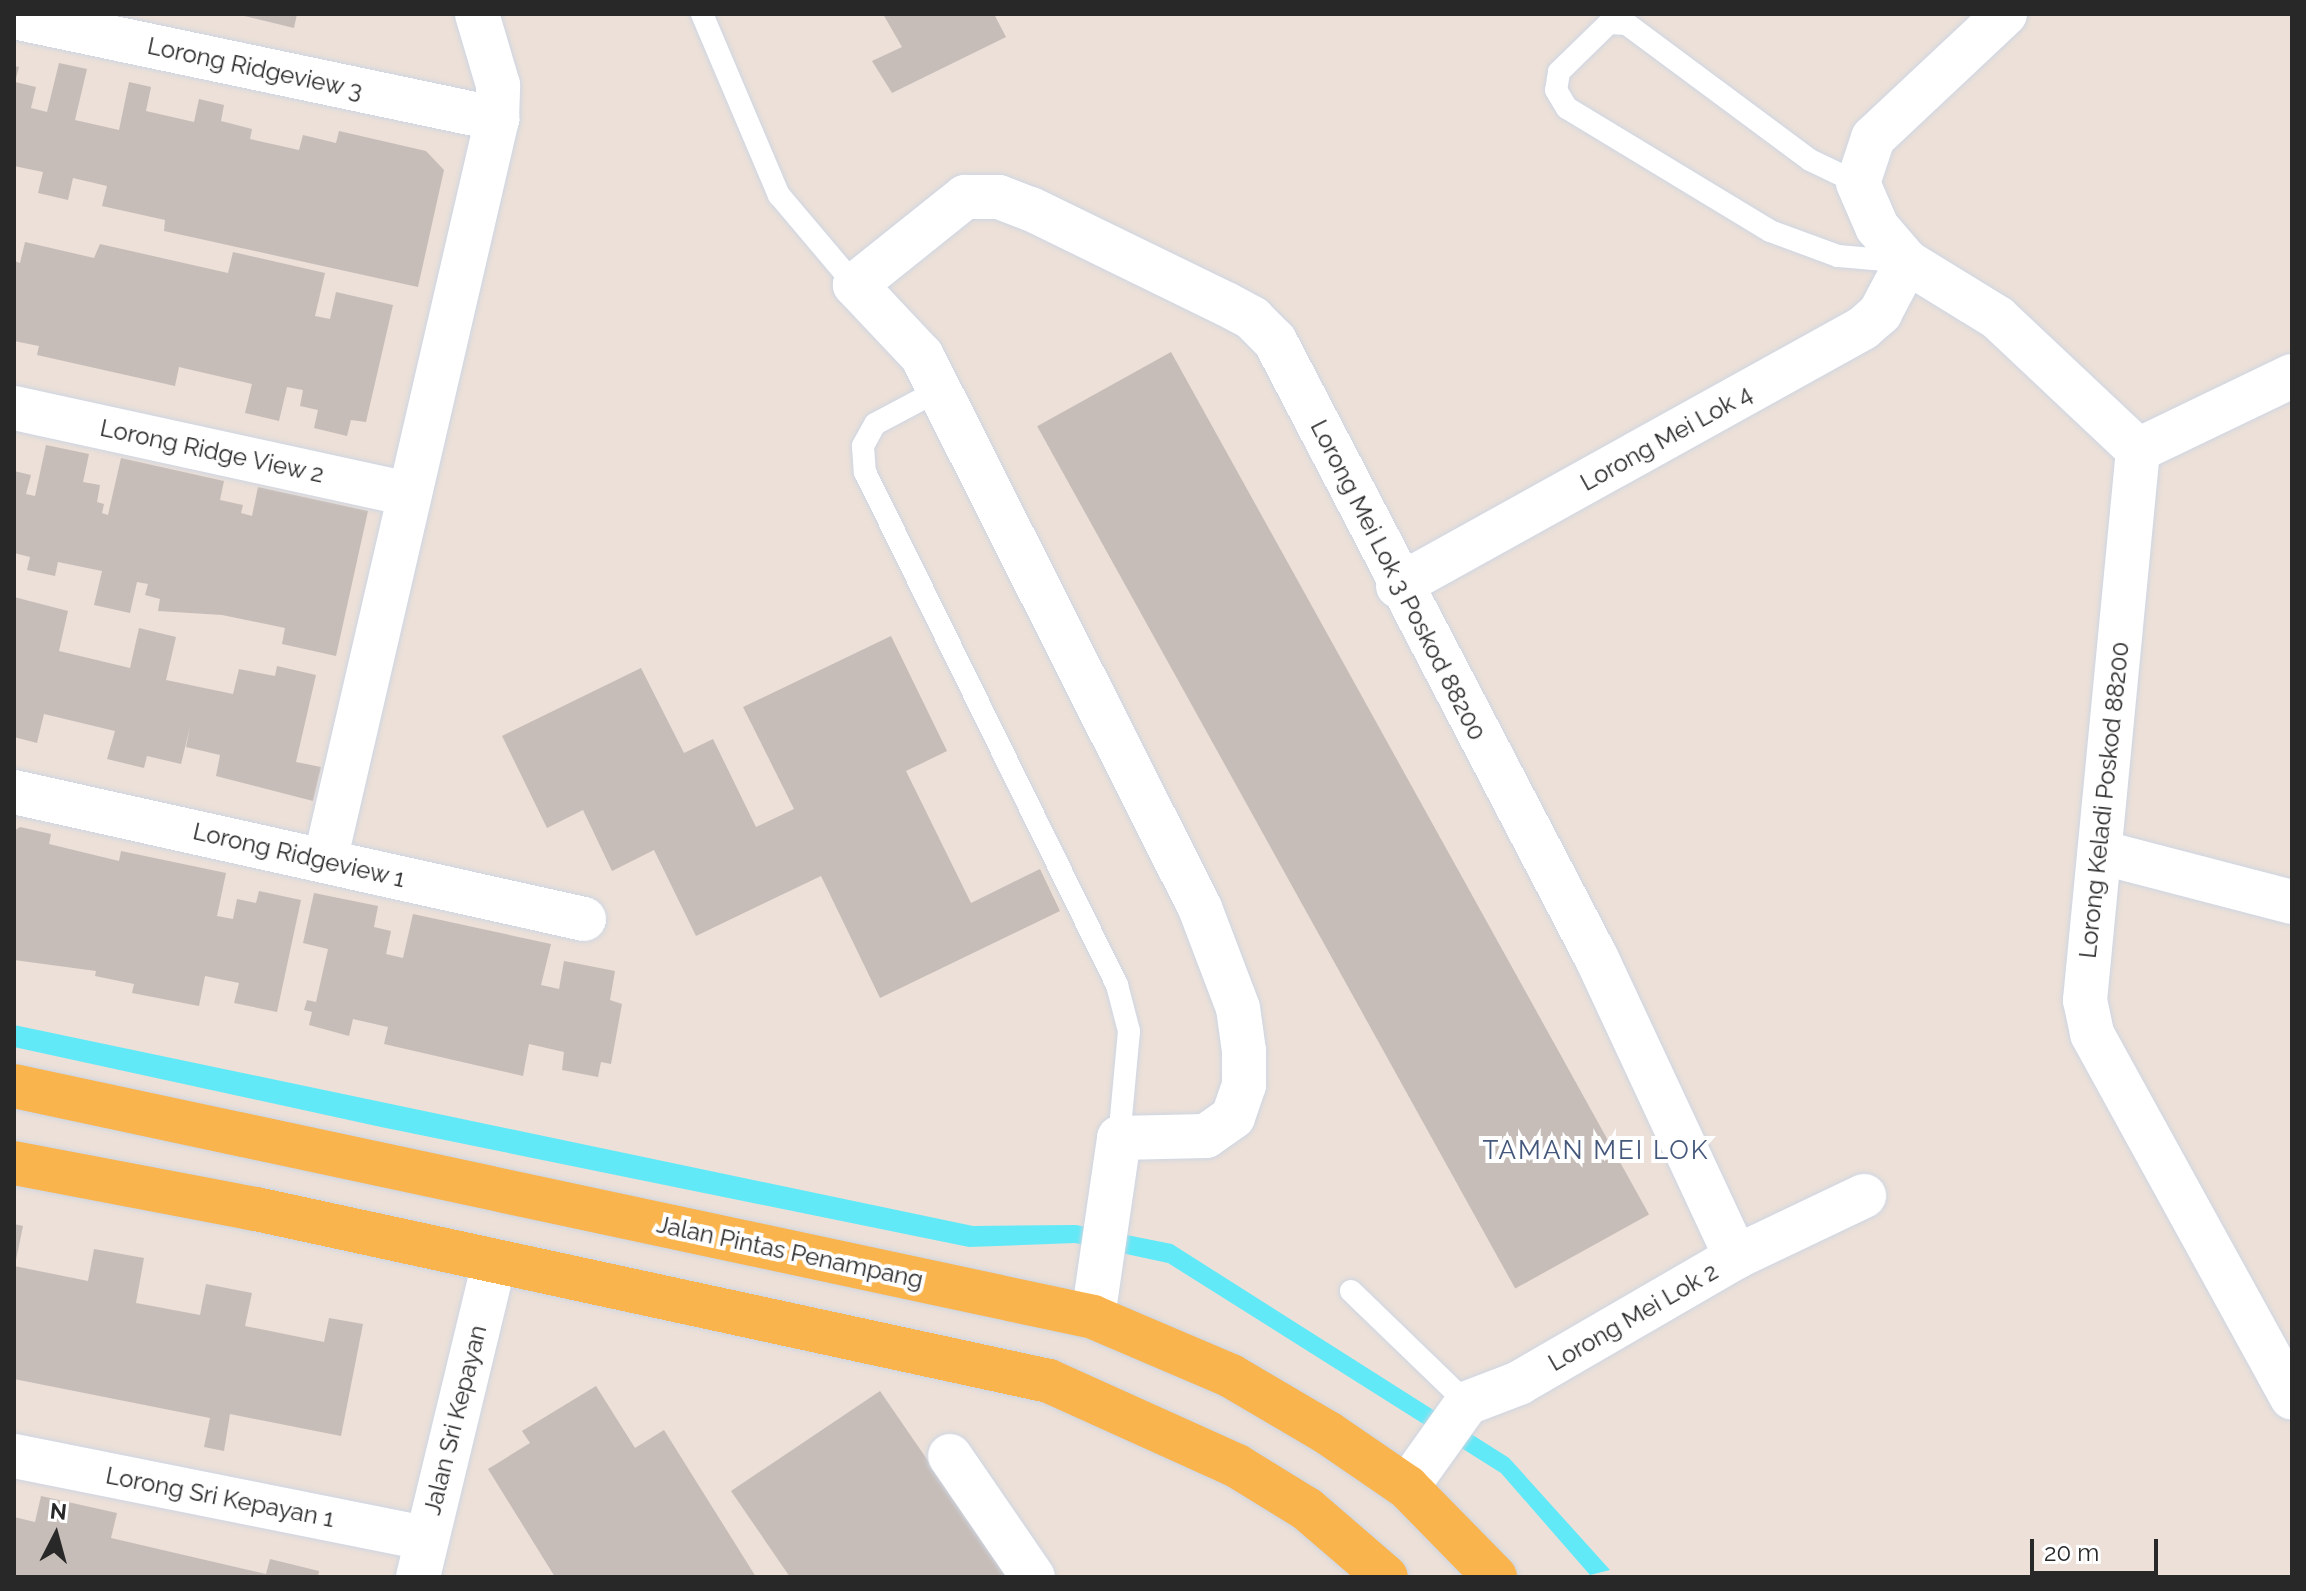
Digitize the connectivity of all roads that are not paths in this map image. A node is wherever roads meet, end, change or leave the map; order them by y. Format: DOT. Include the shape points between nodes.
graph roads {
  1 [pos="477,14"];
  2 [pos="702,14"];
  3 [pos="14,17"];
  4 [pos="1988,19"];
  5 [pos="497,119"];
  6 [pos="1858,183"];
  7 [pos="1907,262"];
  8 [pos="855,285"];
  9 [pos="2292,376"];
  10 [pos="939,390"];
  11 [pos="14,408"];
  12 [pos="2138,450"];
  13 [pos="410,494"];
  14 [pos="1398,586"];
  15 [pos="14,792"];
  16 [pos="2100,852"];
  17 [pos="325,861"];
  18 [pos="2292,902"];
  19 [pos="584,919"];
  20 [pos="14,1086"];
  21 [pos="1119,1138"];
  22 [pos="14,1163"];
  23 [pos="1864,1196"];
  24 [pos="1736,1257"];
  25 [pos="494,1263"];
  26 [pos="1351,1291"];
  27 [pos="1093,1317"];
  28 [pos="2292,1398"];
  29 [pos="1460,1409"];
  30 [pos="14,1456"];
  31 [pos="950,1456"];
  32 [pos="1407,1487"];
  33 [pos="422,1558"];
  34 [pos="1033,1577"];
  35 [pos="1386,1577"];
  36 [pos="1495,1577"];
  1 -- 5 [label="street" via="498,85"];
  2 -- 8 [label="lane" via="779,195"];
  3 -- 5 [label="street, Lorong Ridgeview 3"];
  4 -- 6 [label="street" via="1873,138"];
  5 -- 13 [label="street"];
  6 -- 7 [label="street" via="1877,227"];
  6 -- 7 [label="lane" via="1810,160 1627,24 1609,23 1559,72 1556,90 1567,108 1770,231 1838,256"];
  7 -- 12 [label="street" via="1998,318"];
  7 -- 14 [label="street, Lorong Mei Lok 4" via="1880,313 1863,328"];
  8 -- 10 [label="street" via="922,356"];
  8 -- 14 [label="street, Lorong Mei Lok 3 Poskod 88200" via="965,197 999,197 1252,318 1275,341"];
  9 -- 12 [label="street"];
  10 -- 21 [label="lane" via="875,424 863,446 865,472 1117,985 1129,1031"];
  10 -- 21 [label="street" via="1200,908 1238,1008 1244,1085 1233,1117 1206,1136"];
  11 -- 13 [label="street, Lorong Ridge View 2"];
  12 -- 16 [label="street, Lorong Keladi Poskod 88200"];
  13 -- 17 [label="street"];
  14 -- 24 [label="street, Lorong Mei Lok 3 Poskod 88200" via="1597,959"];
  15 -- 17 [label="street, Lorong Ridgeview 1"];
  16 -- 18 [label="street"];
  16 -- 28 [label="street, Lorong Keladi Poskod 88200" via="2086,965 2092,1034"];
  17 -- 19 [label="street, Lorong Ridgeview 1"];
  20 -- 27 [label="main road, Jalan Pintas Penampang"];
  21 -- 27 [label="street"];
  22 -- 25 [label="main road" via="256,1209"];
  23 -- 24 [label="street, Lorong Mei Lok 2"];
  24 -- 29 [label="street, Lorong Mei Lok 2" via="1519,1383"];
  25 -- 33 [label="street, Jalan Sri Kepayan"];
  25 -- 35 [label="main road" via="675,1297 1049,1381 1237,1466 1307,1509"];
  26 -- 29 [label="lane"];
  27 -- 32 [label="main road, Jalan Pintas Penampang" via="1231,1376"];
  29 -- 32 [label="street"];
  30 -- 33 [label="street, Lorong Sri Kepayan 1"];
  31 -- 34 [label="street"];
  32 -- 36 [label="main road, Jalan Pintas Penampang"];
}
